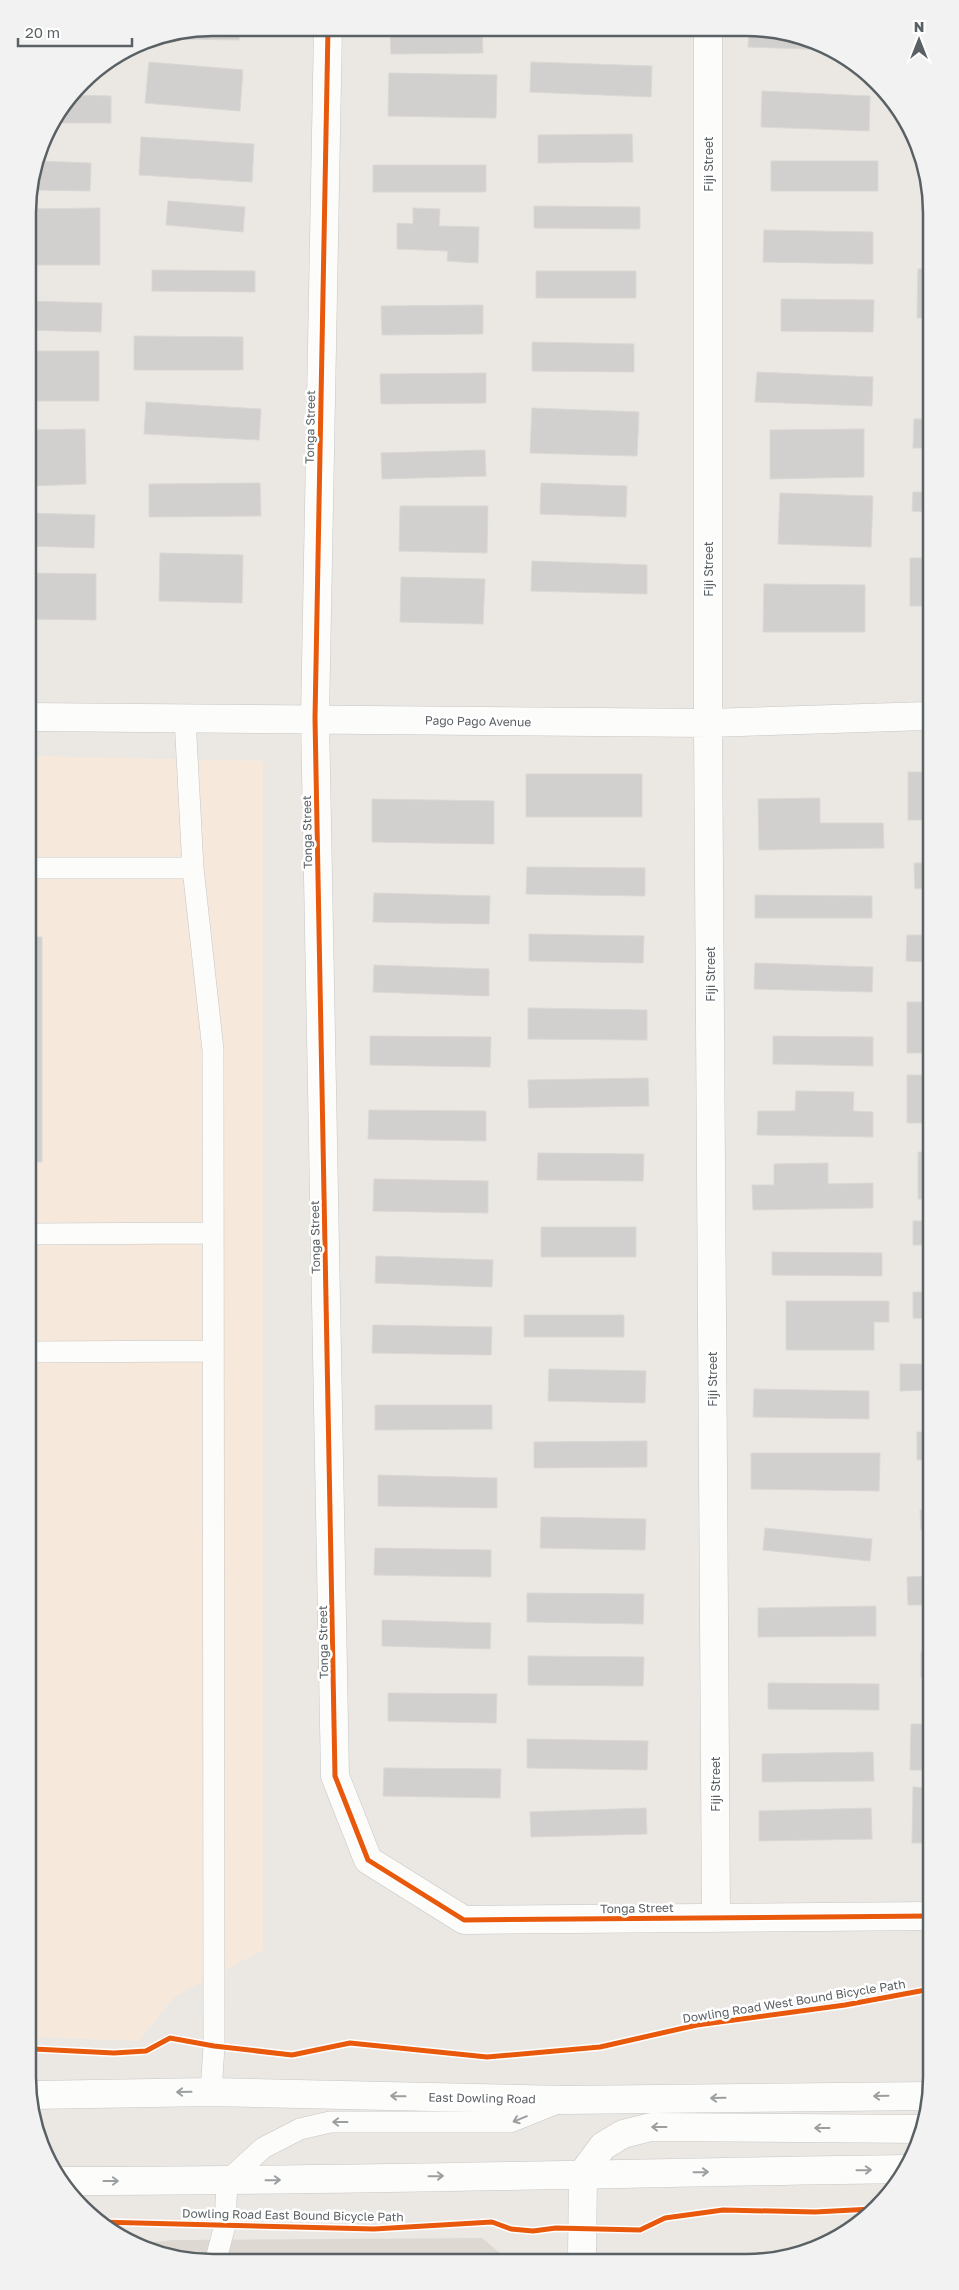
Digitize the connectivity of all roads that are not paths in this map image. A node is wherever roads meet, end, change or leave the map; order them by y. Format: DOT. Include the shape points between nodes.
graph roads {
  1 [pos="708,36"];
  2 [pos="328,37"];
  3 [pos="923,716"];
  4 [pos="36,717"];
  5 [pos="185,718"];
  6 [pos="315,718"];
  7 [pos="708,724"];
  8 [pos="36,868"];
  9 [pos="193,868"];
  10 [pos="213,1233"];
  11 [pos="36,1234"];
  12 [pos="213,1351"];
  13 [pos="36,1352"];
  14 [pos="923,1916"];
  15 [pos="716,1917"];
  16 [pos="211,2092"];
  17 [pos="38,2095"];
  18 [pos="921,2096"];
  19 [pos="565,2100"];
  20 [pos="914,2129"];
  21 [pos="897,2169"];
  22 [pos="583,2173"];
  23 [pos="71,2181"];
  24 [pos="228,2181"];
  25 [pos="217,2254"];
  26 [pos="582,2254"];
  1 -- 7 [label="street, Fiji Street"];
  2 -- 6 [label="street, Tonga Street"];
  3 -- 7 [label="street, Pago Pago Avenue"];
  4 -- 5 [label="street, Pago Pago Avenue"];
  5 -- 6 [label="street, Pago Pago Avenue"];
  5 -- 9 [label="lane"];
  6 -- 7 [label="street, Pago Pago Avenue"];
  6 -- 15 [label="street, Tonga Street" via="335,1776 368,1860 464,1920"];
  7 -- 15 [label="street, Fiji Street"];
  8 -- 9 [label="lane"];
  9 -- 10 [label="lane" via="213,1050"];
  10 -- 11 [label="lane"];
  10 -- 12 [label="lane"];
  12 -- 13 [label="lane"];
  12 -- 16 [label="lane" via="214,2046"];
  14 -- 15 [label="street, Tonga Street"];
  16 -- 17 [label="street, East Dowling Road, one-way"];
  19 -- 16 [label="street, East Dowling Road, one-way"];
  18 -- 19 [label="street, East Dowling Road, one-way"];
  19 -- 24 [label="lane, one-way" via="510,2122 330,2122 300,2129 263,2148"];
  20 -- 22 [label="street, one-way" via="651,2127 623,2134 603,2146"];
  22 -- 21 [label="street, one-way"];
  24 -- 22 [label="street, one-way"];
  22 -- 26 [label="street"];
  23 -- 24 [label="street, one-way"];
  24 -- 25 [label="lane" via="225,2225"];
}
